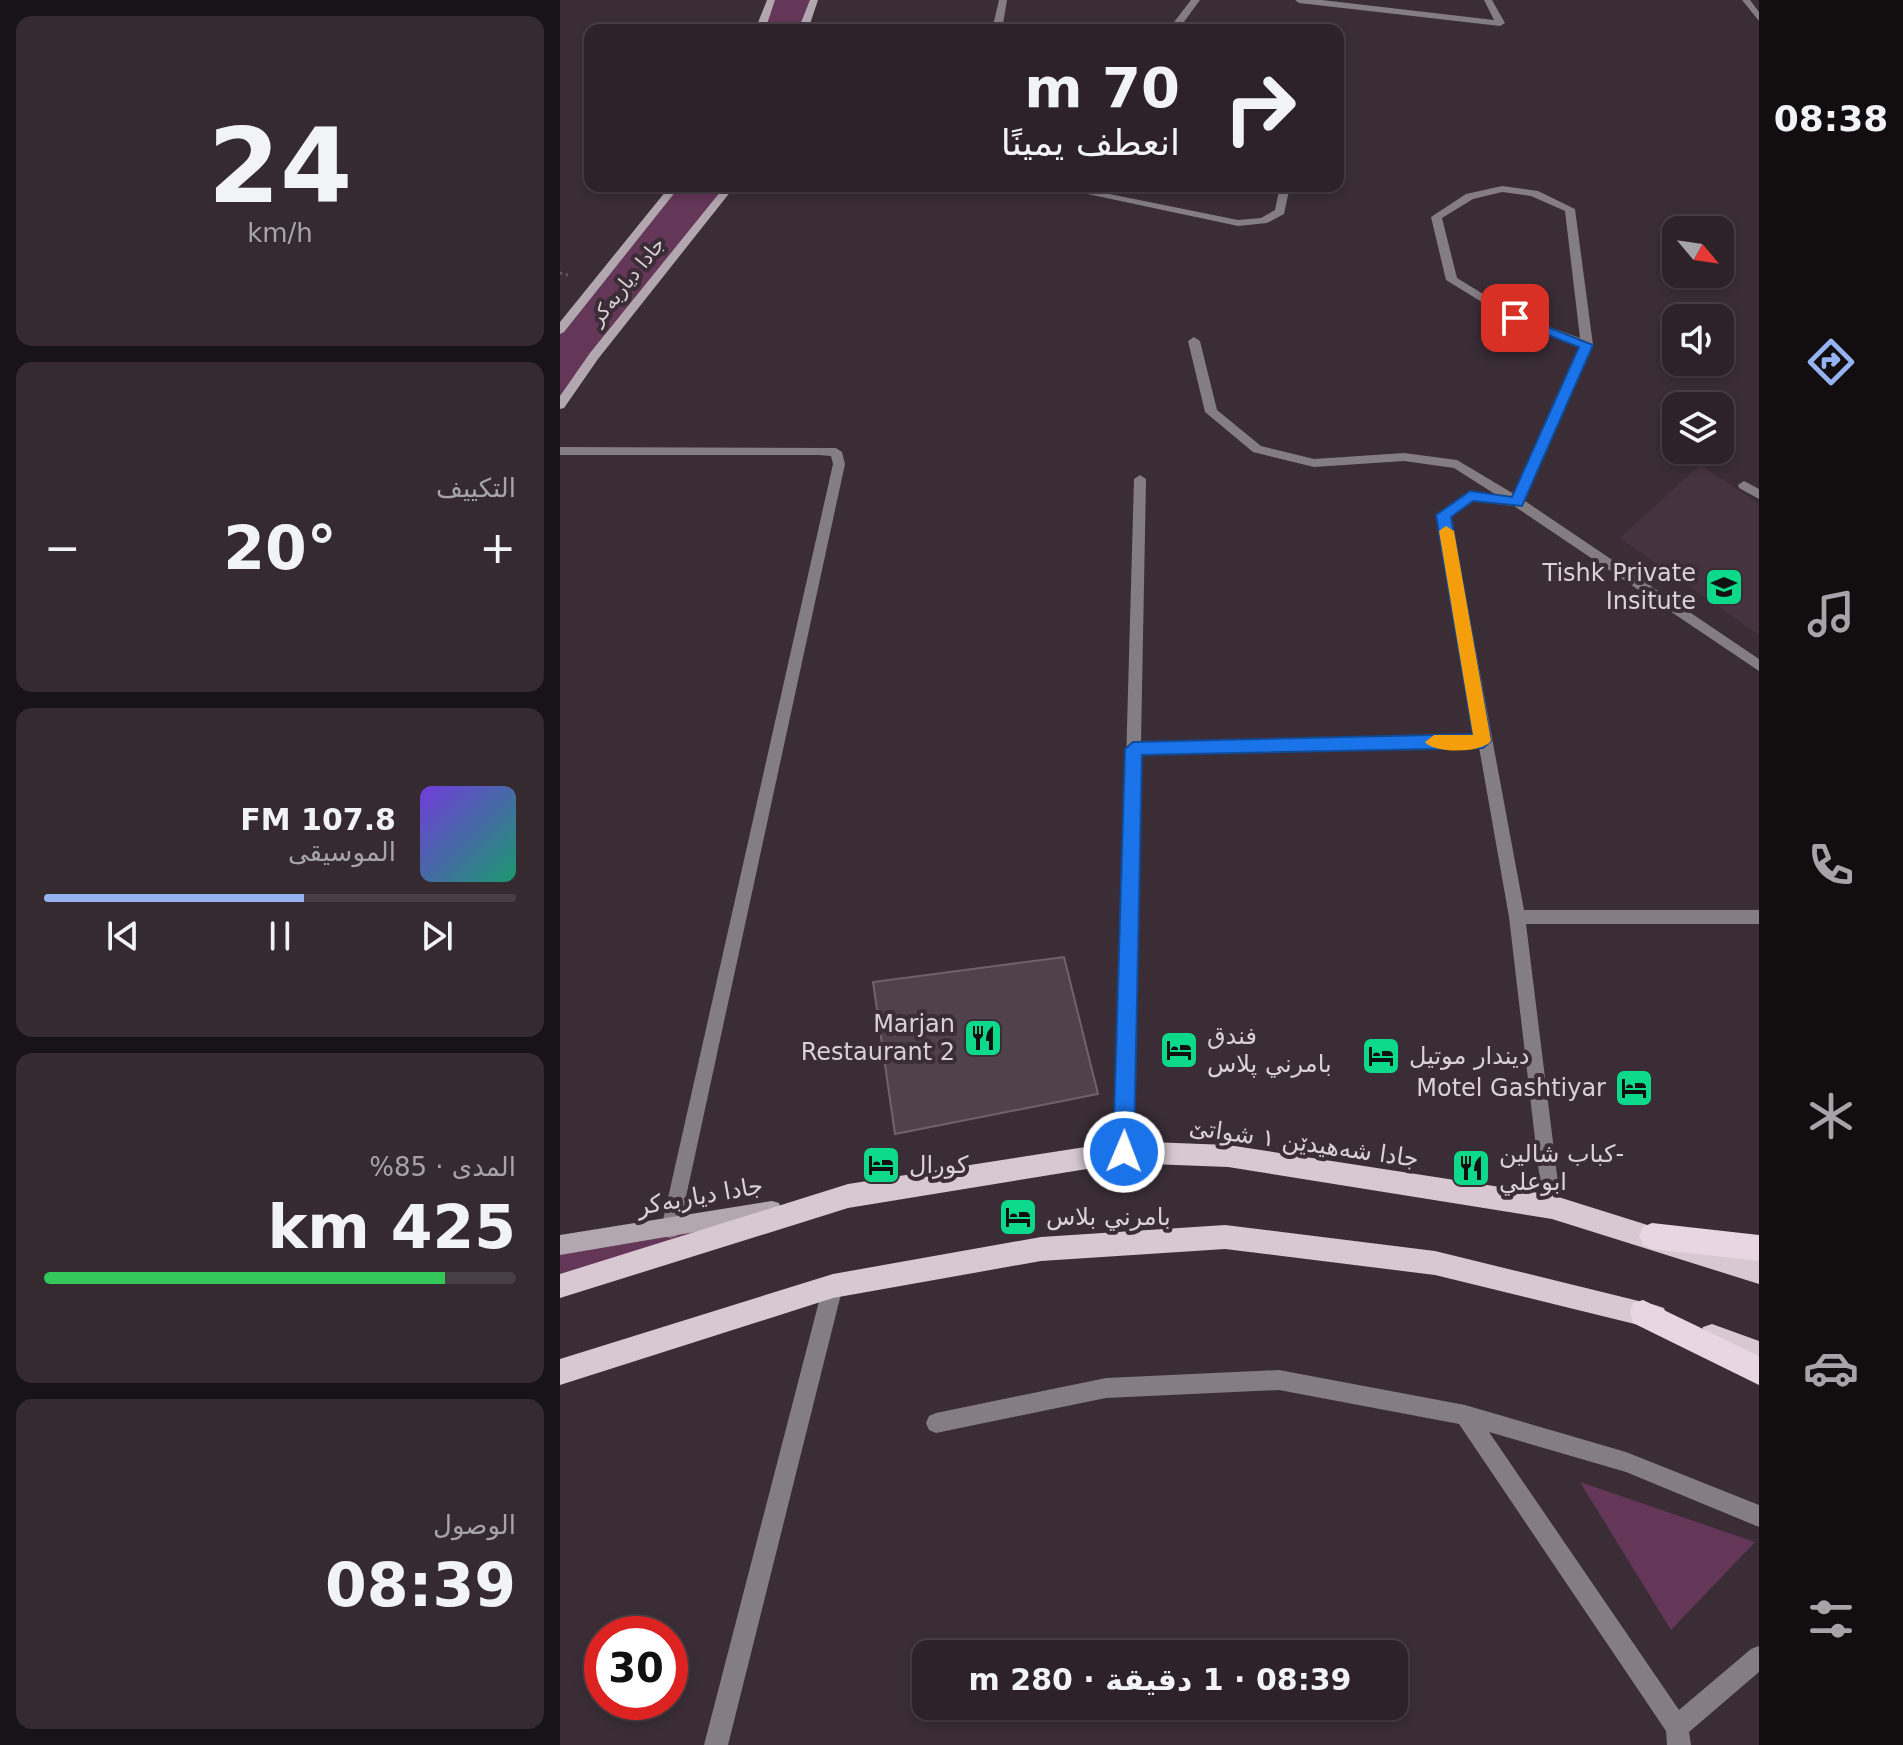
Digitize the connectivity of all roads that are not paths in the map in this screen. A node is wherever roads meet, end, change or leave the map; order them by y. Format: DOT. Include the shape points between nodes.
graph roads {
  1 [pos="771,0"];
  2 [pos="814,0"];
  3 [pos="1003,0"];
  4 [pos="1196,0"];
  5 [pos="1299,0"];
  6 [pos="1488,0"];
  7 [pos="1746,0"];
  8 [pos="1759,18"];
  9 [pos="762,24"];
  10 [pos="805,24"];
  11 [pos="998,24"];
  12 [pos="1178,24"];
  13 [pos="670,192"];
  14 [pos="725,192"];
  15 [pos="1085,192"];
  16 [pos="1284,192"];
  17 [pos="560,330"];
  18 [pos="1194,341"];
  19 [pos="1587,345"];
  20 [pos="560,405"];
  21 [pos="560,451"];
  22 [pos="1140,479"];
  23 [pos="1744,485"];
  24 [pos="1759,495"];
  25 [pos="1517,502"];
  26 [pos="1759,666"];
  27 [pos="1483,741"];
  28 [pos="1133,749"];
  29 [pos="1517,917"];
  30 [pos="1759,917"];
  31 [pos="1124,1152"];
  32 [pos="848,1196"];
  33 [pos="1552,1207"];
  34 [pos="670,1229"];
  35 [pos="1652,1236"];
  36 [pos="560,1245"];
  37 [pos="1759,1248"];
  38 [pos="1759,1272"];
  39 [pos="560,1286"];
  40 [pos="833,1286"];
  41 [pos="1643,1313"];
  42 [pos="1759,1353"];
  43 [pos="1759,1371"];
  44 [pos="560,1372"];
  45 [pos="1465,1415"];
  46 [pos="936,1423"];
  47 [pos="1759,1516"];
  48 [pos="1759,1657"];
  49 [pos="1678,1736"];
  50 [pos="716,1745"];
  1 -- 9 [label="main road"];
  2 -- 10 [label="main road"];
  3 -- 11 [label="street"];
  4 -- 12 [label="street"];
  5 -- 6 [label="street" via="1500,23"];
  7 -- 8 [label="street"];
  13 -- 17 [label="main road, جادا دیاربه‌كر"];
  14 -- 20 [label="main road, جادا دیاربه‌كر"];
  15 -- 16 [label="street" via="1238,223 1263,221 1280,212"];
  18 -- 25 [label="street" via="1211,412 1257,449 1314,463 1404,457 1457,464"];
  19 -- 19 [label="street" via="1515,318 1452,280 1436,217 1460,198 1491,187 1545,195 1570,209"];
  19 -- 25 [label="street"];
  21 -- 34 [label="street" via="818,451 836,452 839,464"];
  22 -- 28 [label="street"];
  23 -- 24 [label="street"];
  25 -- 26 [label="street"];
  25 -- 27 [label="street" via="1470,496 1444,515"];
  27 -- 28 [label="street"];
  27 -- 29 [label="street"];
  28 -- 31 [label="street"];
  29 -- 30 [label="street"];
  29 -- 33 [label="street"];
  31 -- 32 [label="main road, جادا شەهیدێن ١ شواتێ"];
  31 -- 33 [label="main road, جادا شەهیدێن ١ شواتێ" via="1228,1156"];
  32 -- 34 [label="main road, جادا دیاربه‌كر"];
  32 -- 39 [label="main road, جادا شەهیدێن ١ شواتێ"];
  33 -- 35 [label="main road, جادا شەهیدێن ١ شواتێ"];
  34 -- 36 [label="main road, جادا دیاربه‌كر"];
  35 -- 37 [label="highway"];
  35 -- 38 [label="main road, جادا شەهیدێن ١ شواتێ"];
  40 -- 41 [label="main road" via="1041,1249 1225,1237 1435,1263"];
  40 -- 44 [label="main road"];
  40 -- 50 [label="street"];
  41 -- 42 [label="main road"];
  41 -- 43 [label="highway"];
  45 -- 46 [label="street" via="1279,1380 1106,1388"];
  45 -- 47 [label="street" via="1626,1462"];
  45 -- 49 [label="street"];
  48 -- 49 [label="street"];
}
